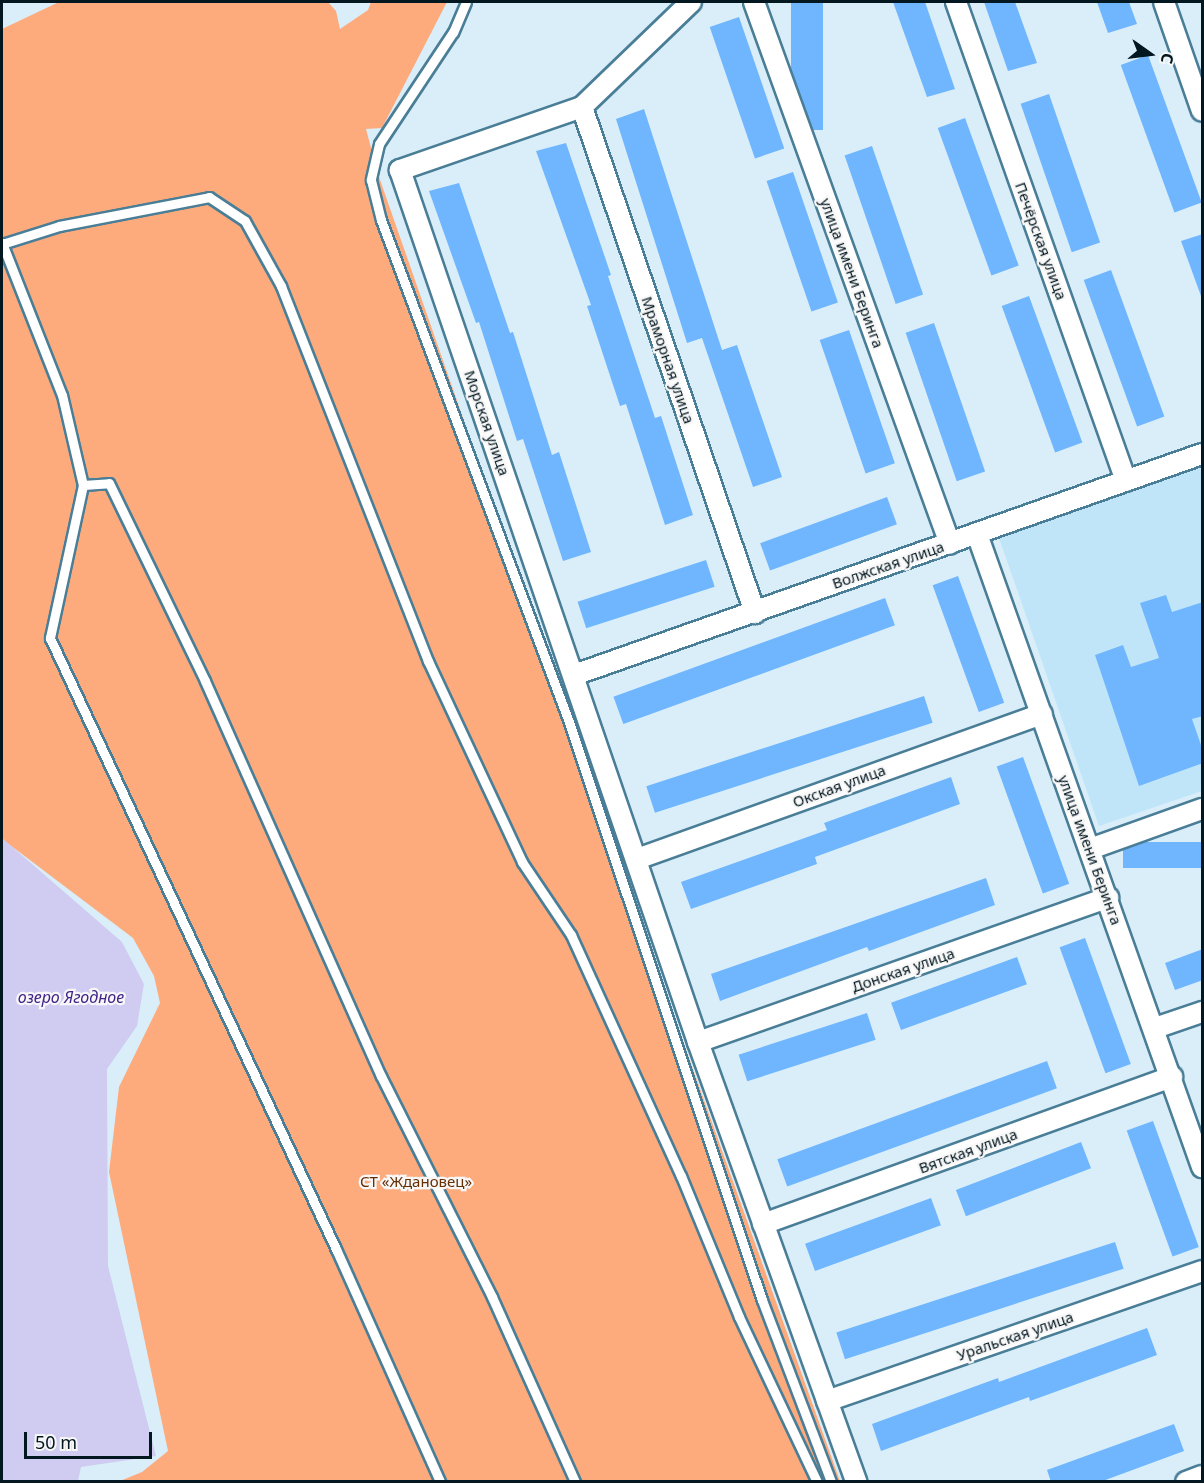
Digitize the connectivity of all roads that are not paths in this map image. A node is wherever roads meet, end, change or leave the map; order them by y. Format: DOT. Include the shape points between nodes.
graph roads {
  1 [pos="466,2"];
  2 [pos="691,2"];
  3 [pos="754,2"];
  4 [pos="956,2"];
  5 [pos="1164,2"];
  6 [pos="582,107"];
  7 [pos="1203,111"];
  8 [pos="2,244"];
  9 [pos="1203,454"];
  10 [pos="1126,481"];
  11 [pos="83,485"];
  12 [pos="977,534"];
  13 [pos="950,544"];
  14 [pos="755,613"];
  15 [pos="574,675"];
  16 [pos="1042,714"];
  17 [pos="1203,809"];
  18 [pos="1090,849"];
  19 [pos="636,859"];
  20 [pos="1107,898"];
  21 [pos="1203,1012"];
  22 [pos="1155,1028"];
  23 [pos="698,1042"];
  24 [pos="1172,1077"];
  25 [pos="1203,1167"];
  26 [pos="764,1224"];
  27 [pos="1203,1271"];
  28 [pos="827,1401"];
  29 [pos="1203,1476"];
  30 [pos="440,1482"];
  31 [pos="575,1482"];
  32 [pos="817,1482"];
  33 [pos="831,1482"];
  34 [pos="856,1482"];
  35 [pos="1186,1482"];
  1 -- 33 [label="lane" via="453,32 380,144 371,180 381,220 569,722 762,1300"];
  2 -- 6 [label="street"];
  3 -- 13 [label="street, улица имени Беринга"];
  4 -- 10 [label="street, Печёрская улица"];
  5 -- 7 [label="street"];
  6 -- 14 [label="street, Мраморная улица"];
  6 -- 15 [label="street, Морская улица" via="400,170"];
  8 -- 11 [label="lane" via="62,395"];
  8 -- 32 [label="lane" via="59,226 209,197 245,220 281,286 428,661 522,861 571,935"];
  9 -- 10 [label="street, Волжская улица"];
  10 -- 12 [label="street, Волжская улица"];
  11 -- 30 [label="lane" via="50,638 336,1249"];
  11 -- 31 [label="lane" via="109,483 205,681 381,1076 492,1297"];
  12 -- 13 [label="street, Волжская улица"];
  12 -- 16 [label="street, улица имени Беринга"];
  13 -- 14 [label="street, Волжская улица"];
  14 -- 15 [label="street, Волжская улица"];
  15 -- 19 [label="street, Морская улица"];
  16 -- 18 [label="street, улица имени Беринга"];
  16 -- 19 [label="street, Окская улица"];
  17 -- 18 [label="street"];
  18 -- 20 [label="street, улица имени Беринга"];
  19 -- 23 [label="street, Морская улица"];
  20 -- 22 [label="street, улица имени Беринга"];
  20 -- 23 [label="street, Донская улица"];
  21 -- 22 [label="street"];
  22 -- 24 [label="street, улица имени Беринга"];
  23 -- 26 [label="street, Морская улица"];
  24 -- 25 [label="street, улица имени Беринга"];
  24 -- 26 [label="street, Вятская улица"];
  26 -- 28 [label="street, Морская улица"];
  27 -- 28 [label="street, Уральская улица"];
  28 -- 34 [label="street, Морская улица"];
  29 -- 35 [label="street"];
}
